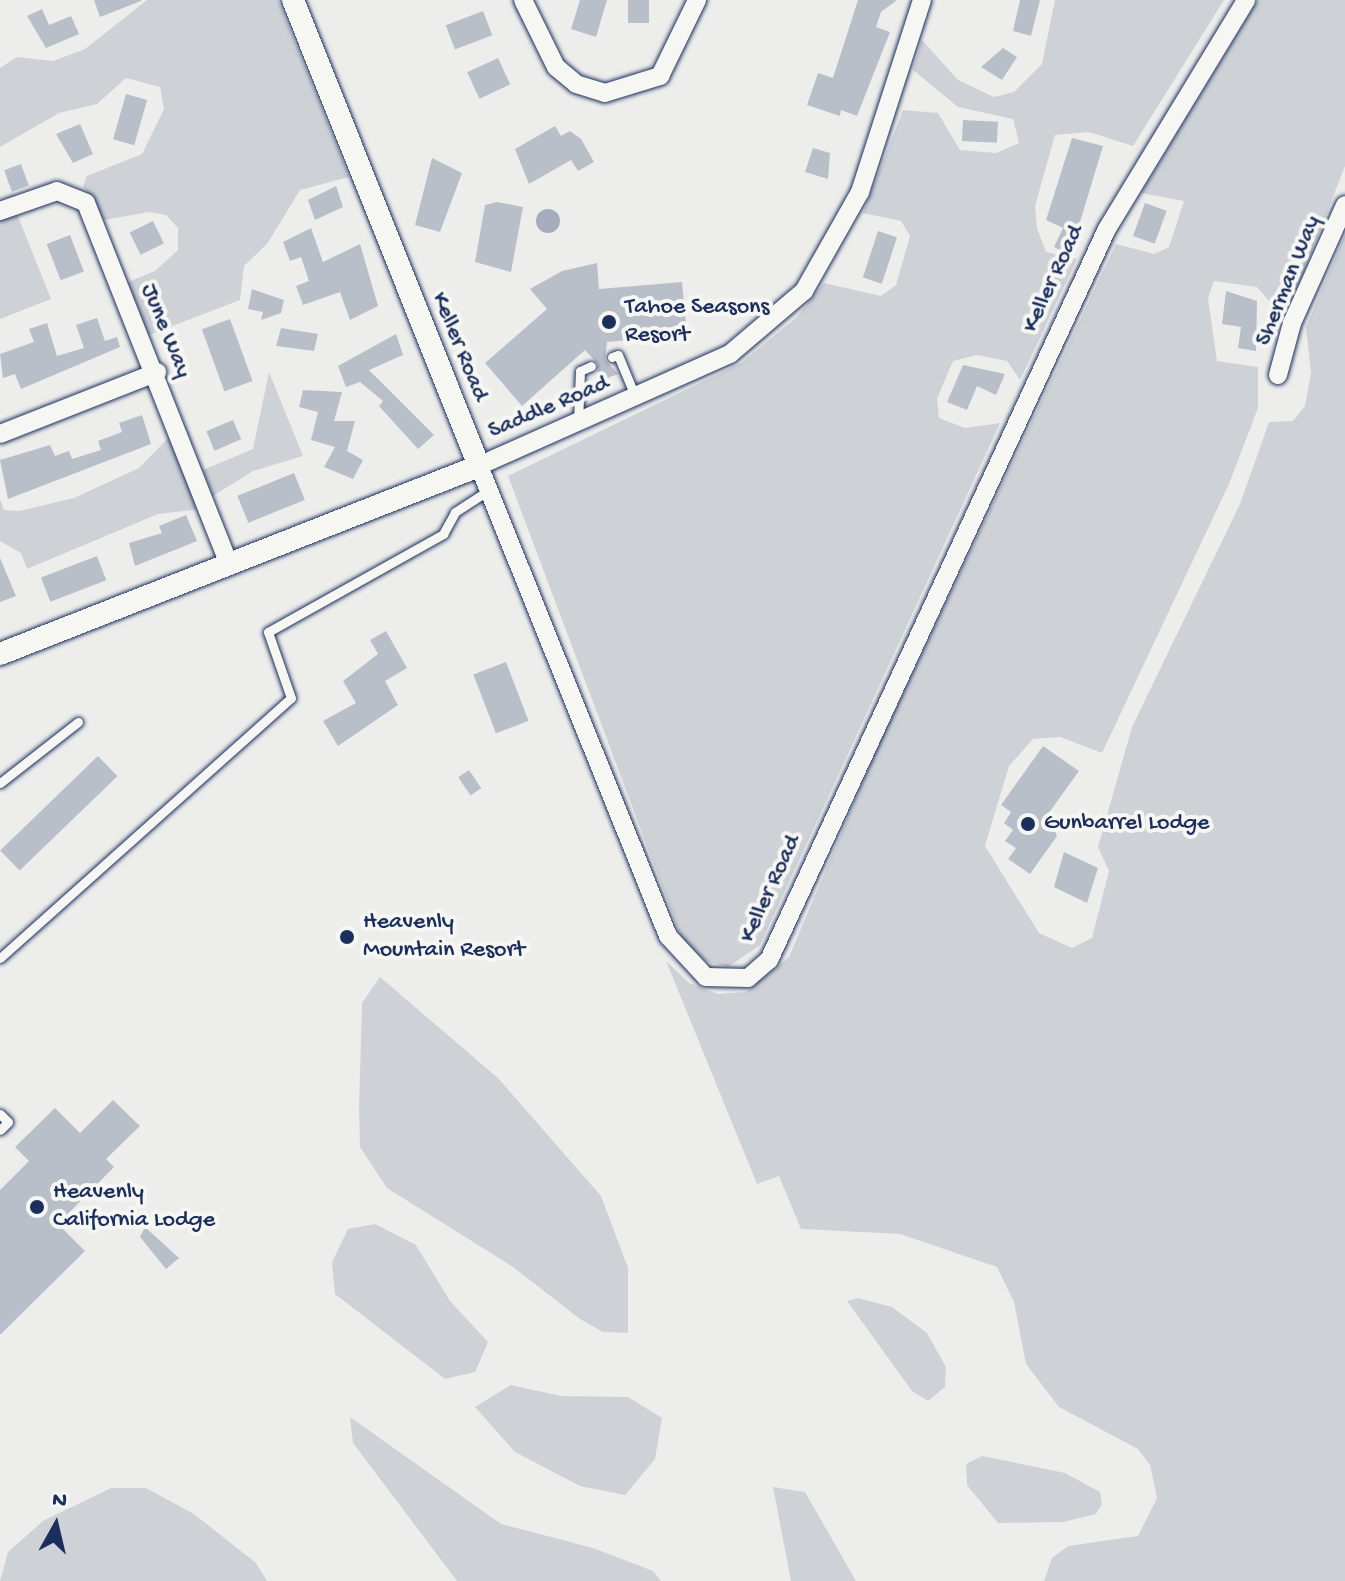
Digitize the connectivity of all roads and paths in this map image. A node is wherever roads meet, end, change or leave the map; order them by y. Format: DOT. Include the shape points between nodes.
graph roads {
  1 [pos="293,0"];
  2 [pos="523,0"];
  3 [pos="697,0"];
  4 [pos="922,0"];
  5 [pos="1246,0"];
  6 [pos="1345,205"];
  7 [pos="0,211"];
  8 [pos="612,357"];
  9 [pos="591,366"];
  10 [pos="157,372"];
  11 [pos="1278,375"];
  12 [pos="636,399"];
  13 [pos="578,424"];
  14 [pos="0,434"];
  15 [pos="479,466"];
  16 [pos="489,490"];
  17 [pos="229,564"];
  18 [pos="0,654"];
  19 [pos="78,722"];
  20 [pos="0,783"];
  21 [pos="0,958"];
  22 [pos="0,1114"];
  23 [pos="0,1130"];
  1 -- 15 [label="street, Keller Road"];
  2 -- 3 [label="street" via="556,67 576,84 605,93 660,76"];
  4 -- 12 [label="street, Saddle Road" via="860,192 804,291 730,354"];
  5 -- 16 [label="street, Keller Road" via="1107,229 873,723 782,935 748,978 706,977 668,936"];
  6 -- 11 [label="street, Sherman Way" via="1292,323"];
  7 -- 10 [label="street, June Way" via="57,191 86,203"];
  8 -- 12 [label="lane" via="618,355"];
  9 -- 13 [label="lane" via="580,371"];
  10 -- 14 [label="street"];
  10 -- 17 [label="street, June Way"];
  12 -- 13 [label="street, Saddle Road"];
  13 -- 15 [label="street, Saddle Road"];
  15 -- 16 [label="street, Keller Road"];
  15 -- 17 [label="street, Saddle Road"];
  16 -- 21 [label="lane" via="455,512 443,534 268,632 291,698"];
  17 -- 18 [label="street, Saddle Road"];
  19 -- 20 [label="lane"];
  22 -- 23 [label="lane" via="8,1122"];
}
